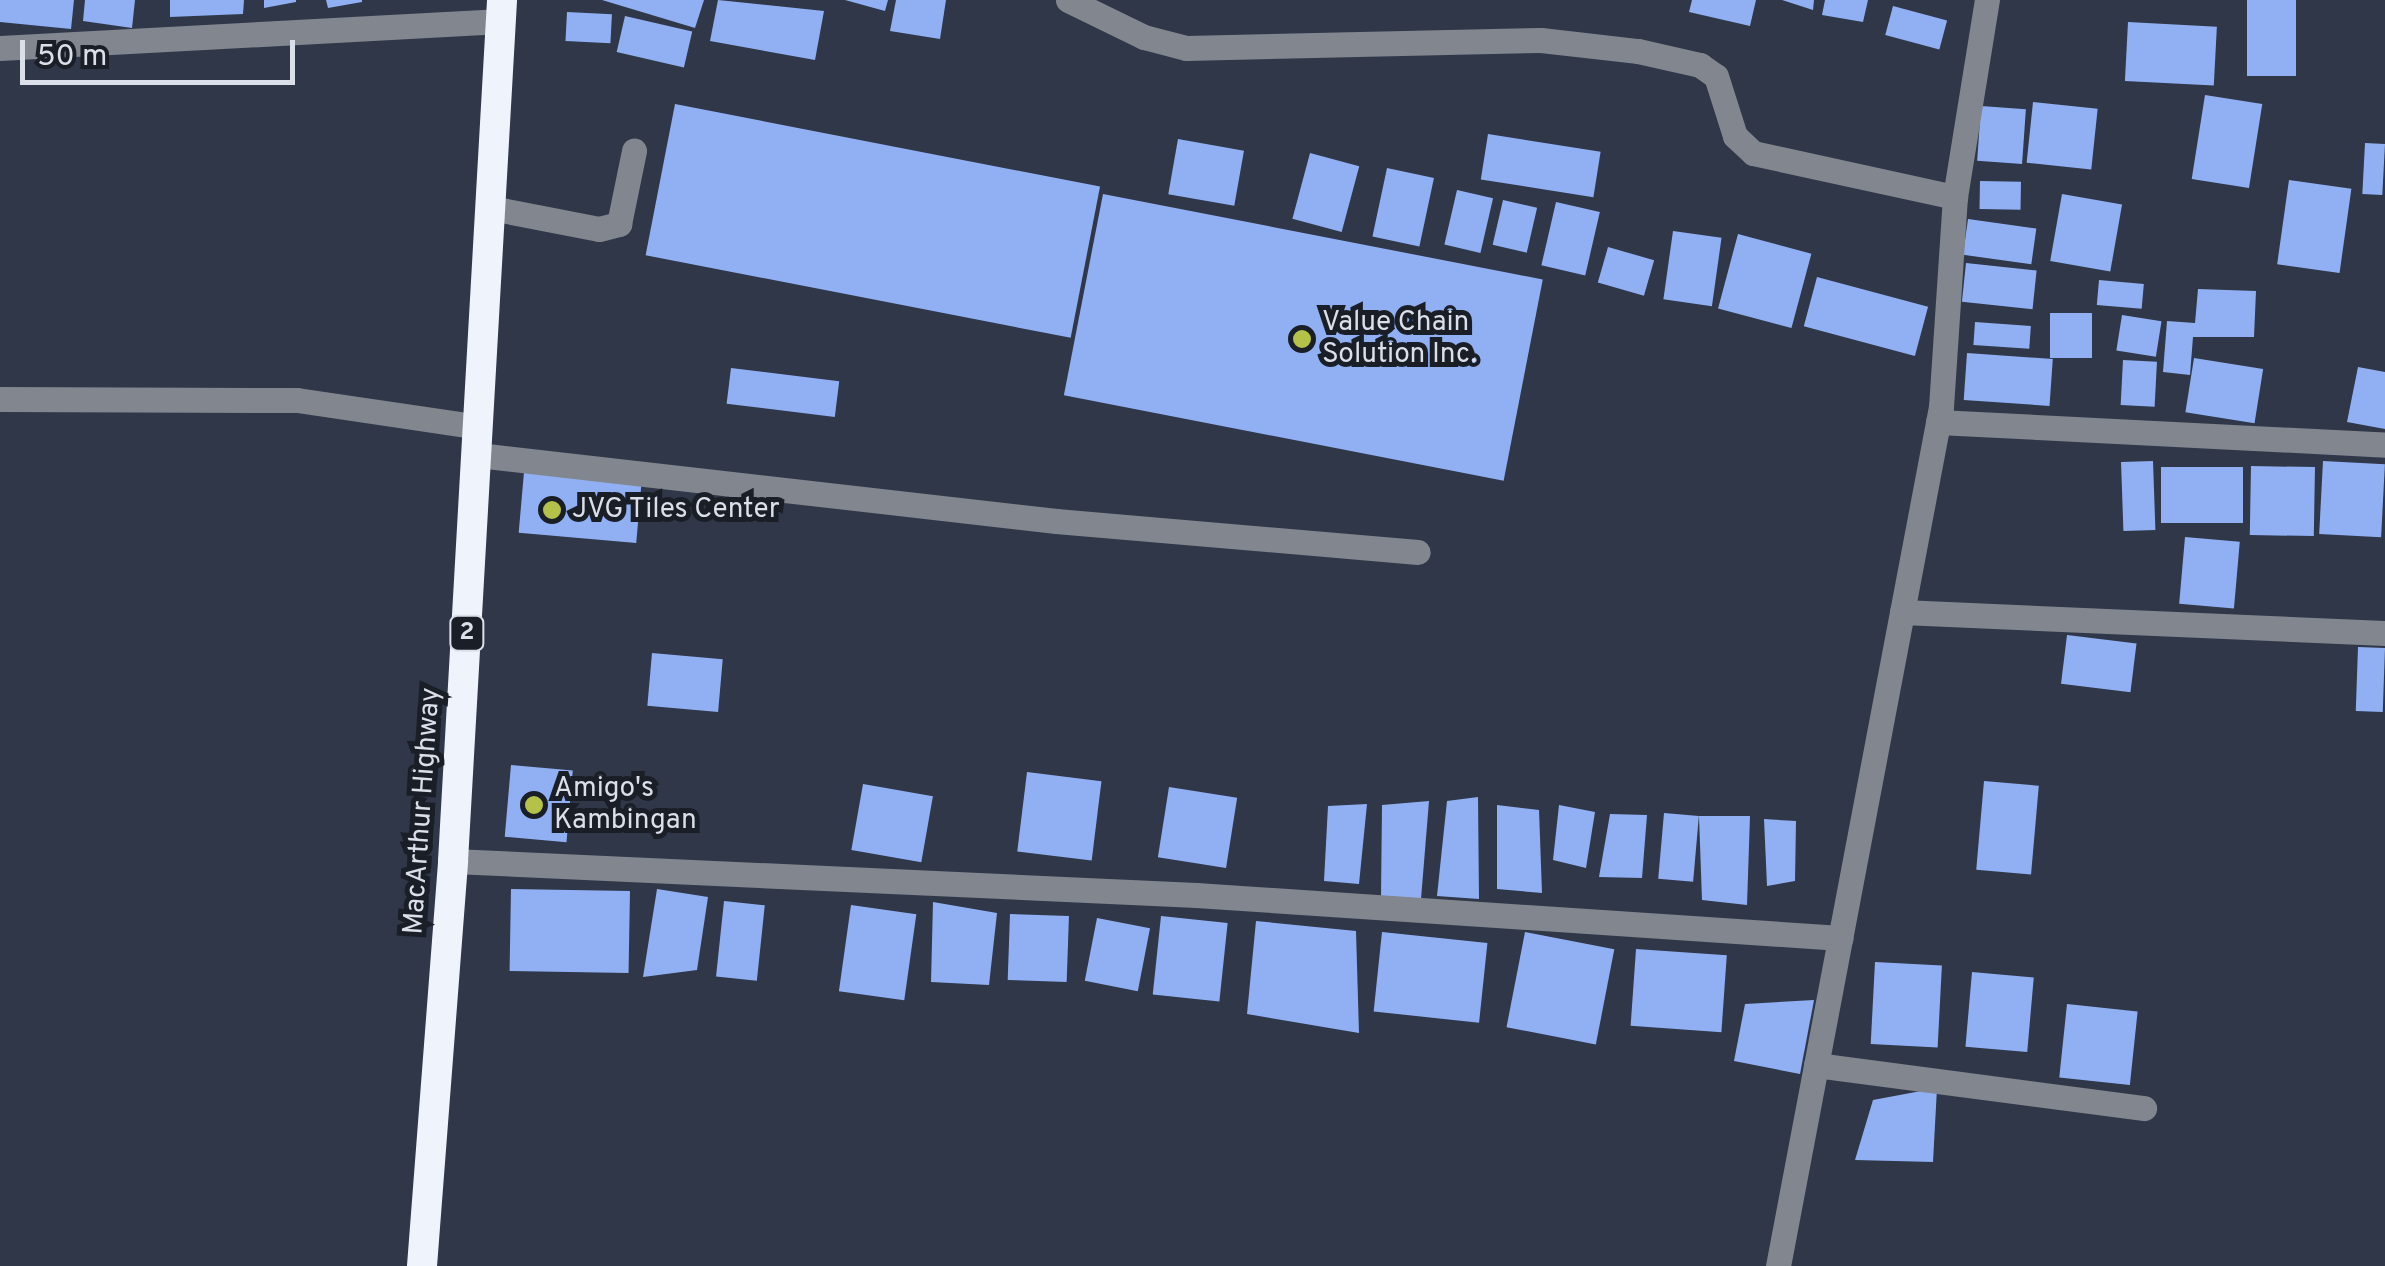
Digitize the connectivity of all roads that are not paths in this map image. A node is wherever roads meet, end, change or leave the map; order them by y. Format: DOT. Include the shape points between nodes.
graph roads {
  1 [pos="1068,0"];
  2 [pos="1988,0"];
  3 [pos="502,10"];
  4 [pos="0,48"];
  5 [pos="634,151"];
  6 [pos="1954,197"];
  7 [pos="491,208"];
  8 [pos="0,399"];
  9 [pos="1938,422"];
  10 [pos="478,441"];
  11 [pos="2385,445"];
  12 [pos="1418,552"];
  13 [pos="1902,612"];
  14 [pos="2385,633"];
  15 [pos="453,861"];
  16 [pos="1841,938"];
  17 [pos="1816,1065"];
  18 [pos="2144,1108"];
  19 [pos="422,1266"];
  20 [pos="1778,1266"];
  1 -- 6 [label="street" via="1144,37 1186,48 1541,40 1638,51 1700,65 1716,76 1735,136 1753,153"];
  2 -- 6 [label="street"];
  3 -- 4 [label="street"];
  3 -- 7 [label="highway, MacArthur Highway / 2"];
  5 -- 7 [label="street" via="619,224 599,229"];
  6 -- 9 [label="street"];
  7 -- 10 [label="highway, MacArthur Highway / 2"];
  8 -- 10 [label="street" via="297,400"];
  9 -- 11 [label="street"];
  9 -- 13 [label="street"];
  10 -- 12 [label="street" via="1056,521"];
  10 -- 15 [label="highway, MacArthur Highway / 2"];
  13 -- 14 [label="street"];
  13 -- 16 [label="street"];
  15 -- 16 [label="street" via="1196,894"];
  15 -- 19 [label="highway, MacArthur Highway / 2"];
  16 -- 17 [label="street"];
  17 -- 18 [label="street"];
  17 -- 20 [label="street"];
}
